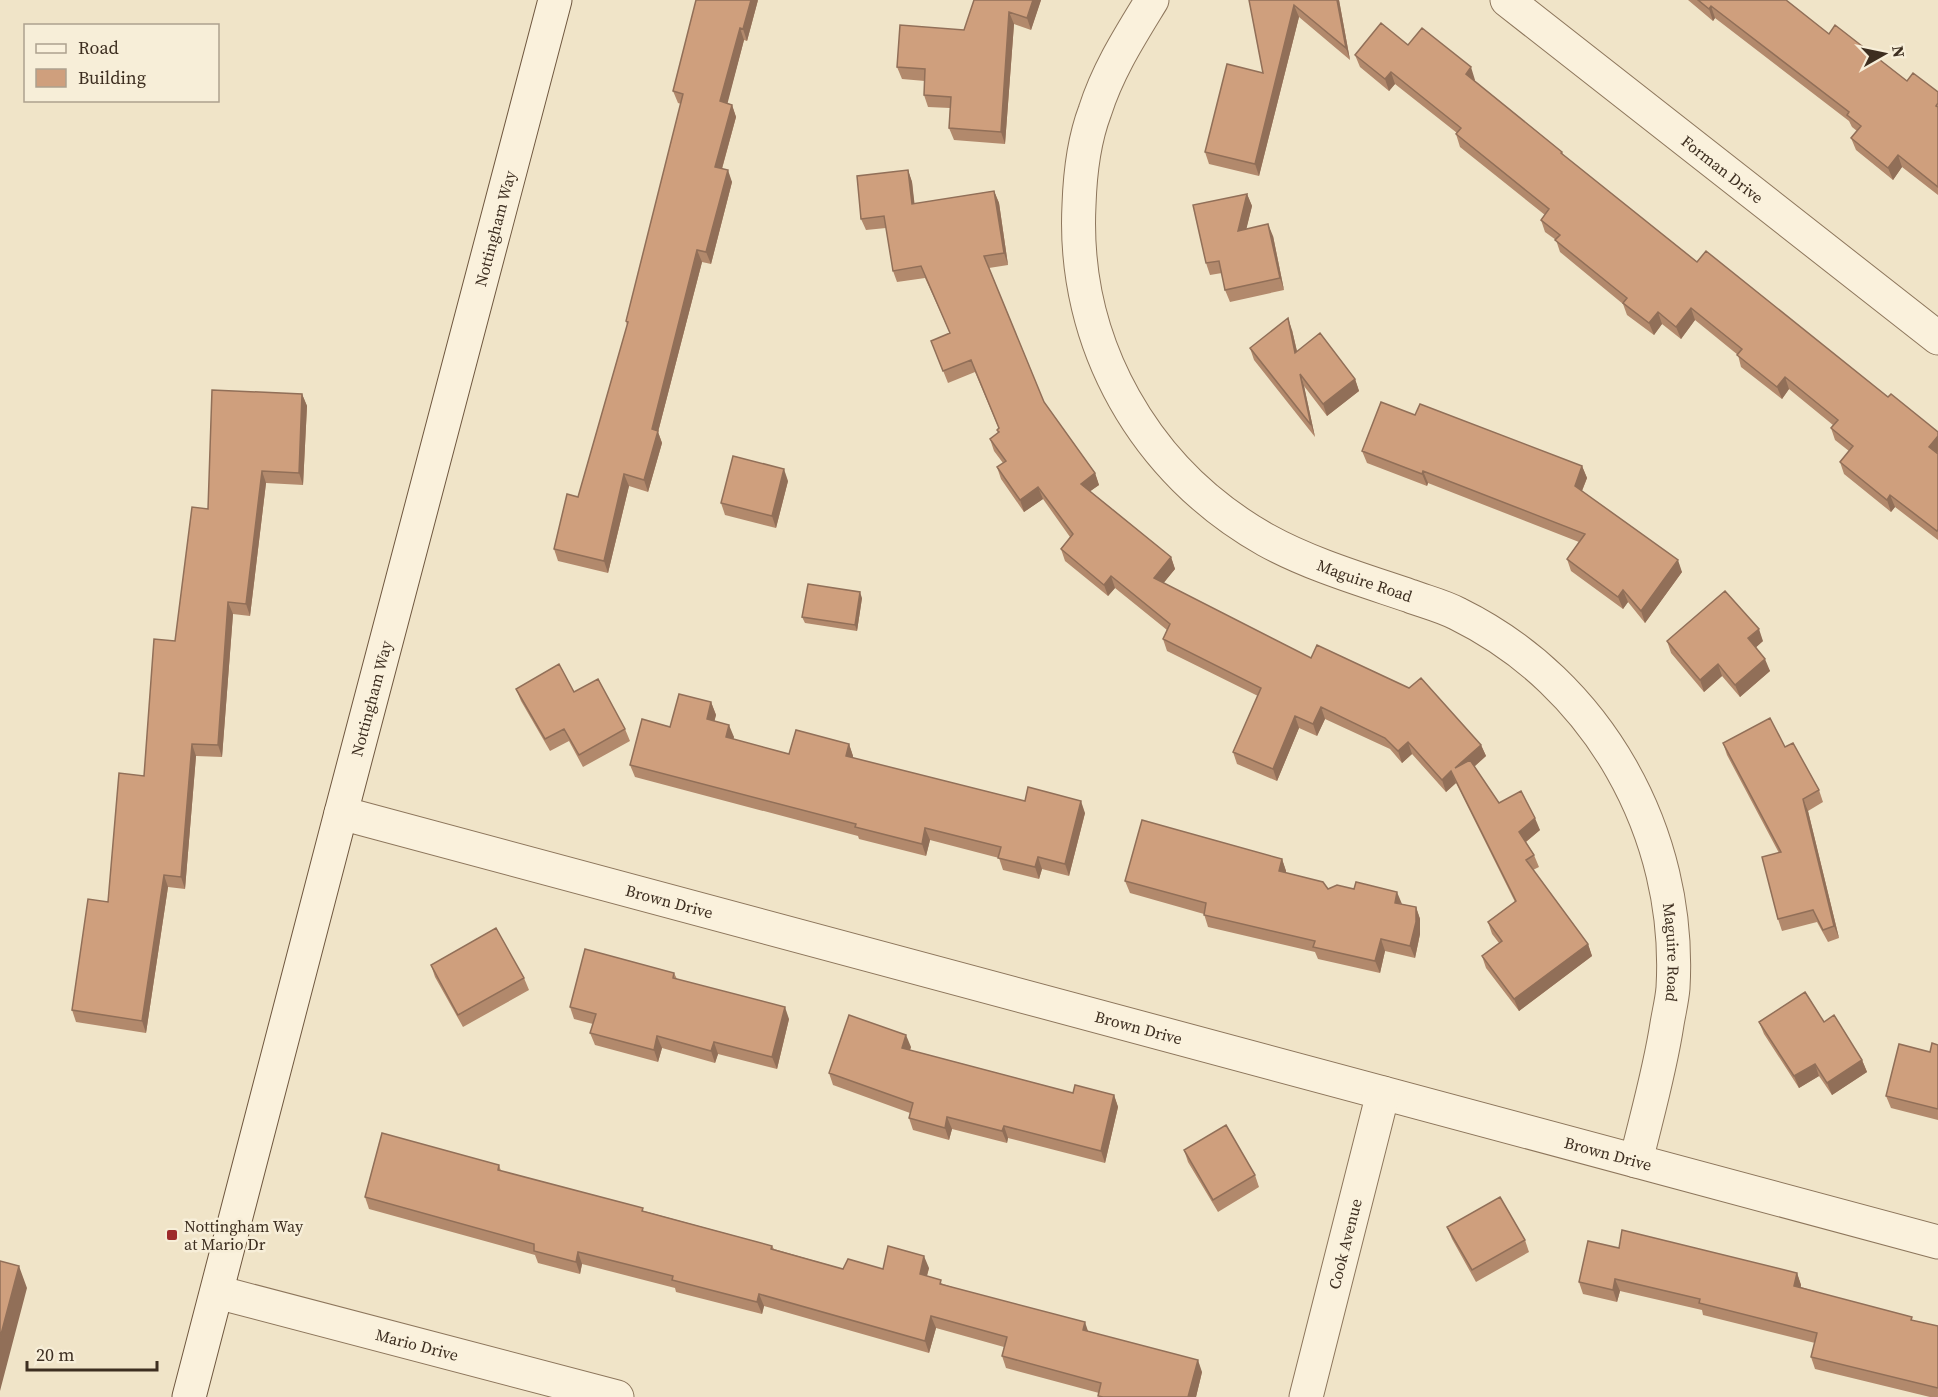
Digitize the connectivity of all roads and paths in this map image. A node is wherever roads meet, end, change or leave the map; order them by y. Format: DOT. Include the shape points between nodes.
graph roads {
  1 [pos="555,0"];
  2 [pos="1152,0"];
  3 [pos="1508,0"];
  4 [pos="1938,338"];
  5 [pos="340,813"];
  6 [pos="1383,1093"];
  7 [pos="1636,1161"];
  8 [pos="1938,1242"];
  9 [pos="217,1292"];
  10 [pos="189,1397"];
  11 [pos="617,1397"];
  12 [pos="1305,1397"];
  1 -- 5 [label="street, Nottingham Way"];
  2 -- 7 [label="street, Maguire Road" via="1118,54 1094,112 1080,174 1078,231 1084,288 1102,355 1134,417 1177,472 1220,510 1268,541 1457,613 1509,644 1561,687 1604,739 1635,792 1659,854 1671,921 1673,989 1664,1047"];
  3 -- 4 [label="street, Forman Drive"];
  5 -- 6 [label="street, Brown Drive"];
  5 -- 9 [label="street, Nottingham Way"];
  6 -- 7 [label="street, Brown Drive"];
  6 -- 12 [label="street, Cook Avenue"];
  7 -- 8 [label="street, Brown Drive"];
  9 -- 10 [label="street, Nottingham Way"];
  9 -- 11 [label="street, Mario Drive"];
}
